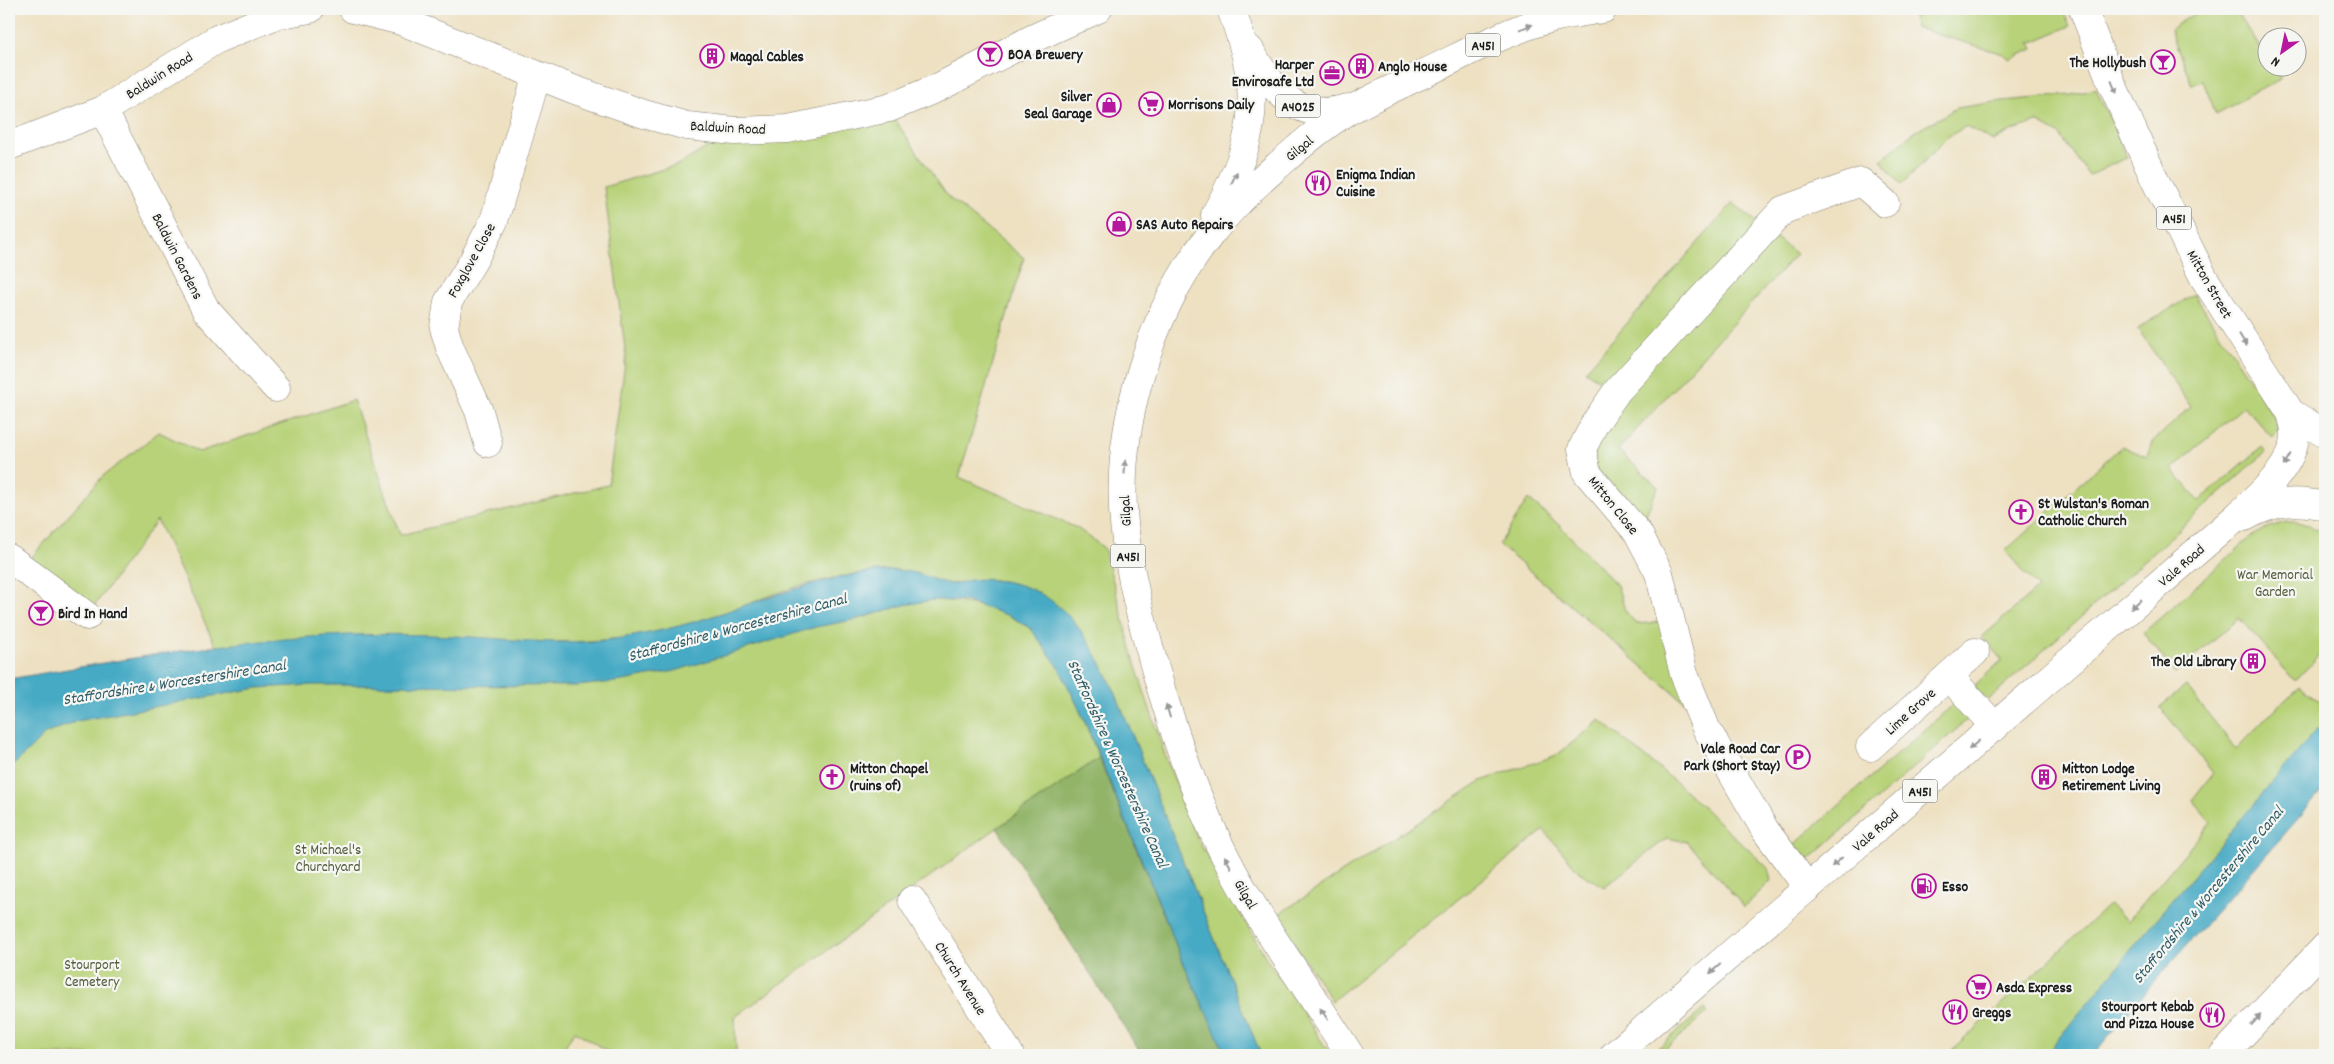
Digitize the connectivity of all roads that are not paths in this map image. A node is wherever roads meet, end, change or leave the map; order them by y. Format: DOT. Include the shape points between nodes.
graph roads {
  1 [pos="310,9"];
  2 [pos="353,9"];
  3 [pos="1098,9"];
  4 [pos="1603,9"];
  5 [pos="1232,13"];
  6 [pos="2089,13"];
  7 [pos="537,75"];
  8 [pos="1371,100"];
  9 [pos="103,110"];
  10 [pos="9,146"];
  11 [pos="1885,204"];
  12 [pos="1187,267"];
  13 [pos="276,388"];
  14 [pos="2291,413"];
  15 [pos="2325,434"];
  16 [pos="488,443"];
  17 [pos="2325,506"];
  18 [pos="2226,526"];
  19 [pos="9,558"];
  20 [pos="87,616"];
  21 [pos="1975,652"];
  22 [pos="1949,676"];
  23 [pos="1995,727"];
  24 [pos="1870,747"];
  25 [pos="1808,888"];
  26 [pos="912,900"];
  27 [pos="2325,947"];
  28 [pos="1010,1055"];
  29 [pos="1350,1055"];
  30 [pos="1614,1055"];
  31 [pos="2223,1055"];
  1 -- 9 [label="street, Baldwin Road" via="276,15 217,39"];
  2 -- 7 [label="street, Baldwin Road" via="401,21"];
  3 -- 7 [label="street, Baldwin Road" via="937,88 888,108 788,129 735,130 687,126"];
  8 -- 4 [label="street, A451, one-way" via="1521,29 1547,19"];
  5 -- 8 [label="street, A4025" via="1266,76 1289,100 1312,112 1325,113"];
  12 -- 5 [label="street, one-way" via="1237,171 1249,134 1252,92"];
  6 -- 14 [label="street, Mitton Street / A451, one-way" via="2112,84 2204,278"];
  7 -- 16 [label="street, Foxglove Close" via="494,221 448,302 444,328 480,411"];
  8 -- 12 [label="street, Gilgal / A451" via="1326,125 1270,173 1229,212"];
  9 -- 10 [label="street, Baldwin Road"];
  9 -- 13 [label="street, Baldwin Gardens" via="206,310"];
  11 -- 25 [label="street, Mitton Close" via="1861,182 1783,210 1617,391 1582,449 1588,473 1638,533 1659,573 1684,674 1706,728 1765,830"];
  29 -- 12 [label="street, Gilgal / A451, one-way" via="1264,923 1224,855 1205,815 1171,721 1137,599 1124,520 1126,447 1143,366"];
  14 -- 15 [label="street, A451"];
  14 -- 18 [label="street, A451, one-way" via="2295,432 2286,462 2264,490"];
  17 -- 18 [label="street" via="2298,501 2278,503"];
  18 -- 23 [label="street, Vale Road / A451, one-way"];
  19 -- 20 [label="street"];
  21 -- 22 [label="street, Lime Grove"];
  22 -- 23 [label="street, Lime Grove"];
  22 -- 24 [label="street, Lime Grove"];
  23 -- 25 [label="street, Vale Road / A451, one-way"];
  25 -- 30 [label="street, Vale Road / A451, one-way"];
  26 -- 28 [label="street, Church Avenue"];
  31 -- 27 [label="street, one-way"];
}
